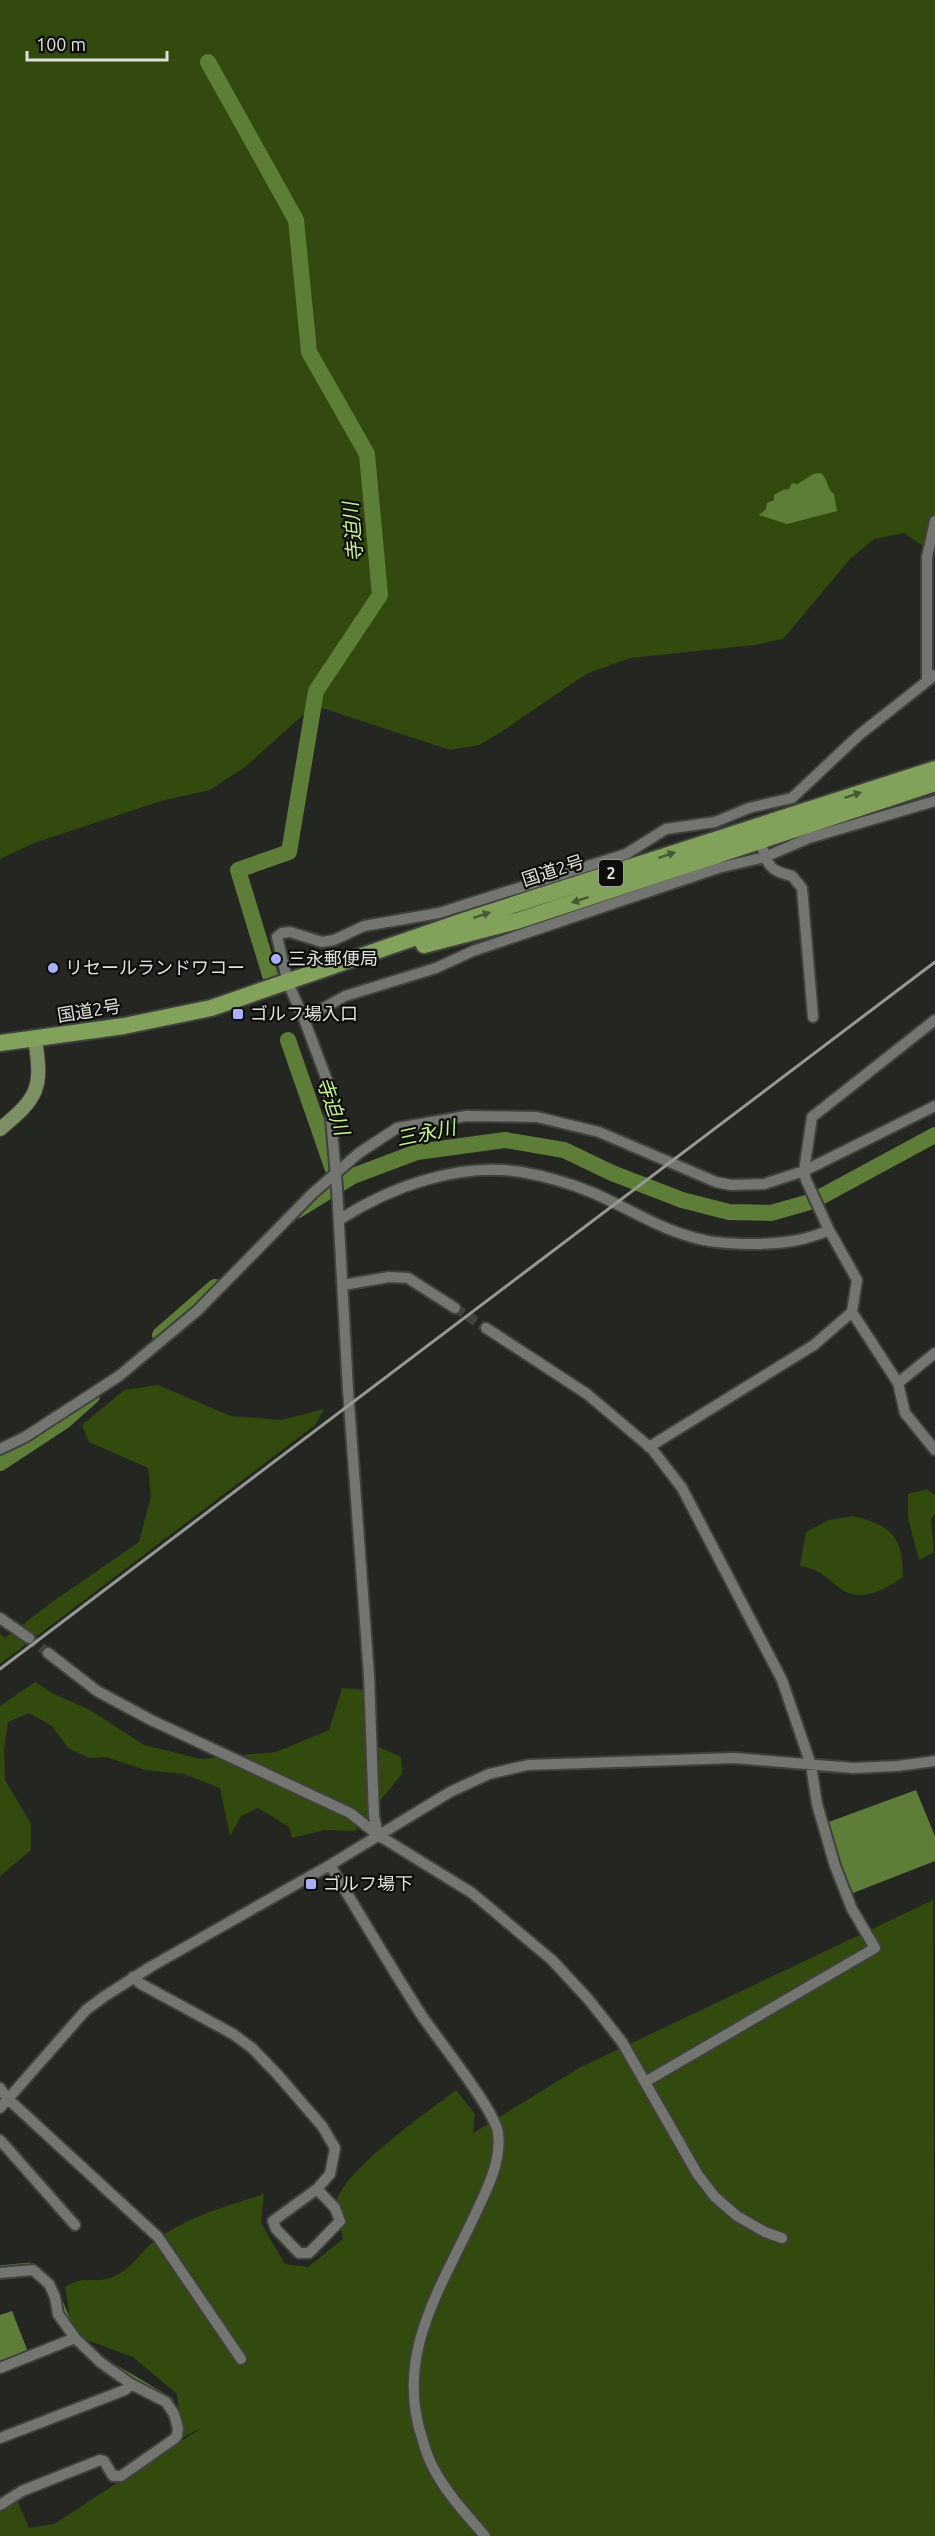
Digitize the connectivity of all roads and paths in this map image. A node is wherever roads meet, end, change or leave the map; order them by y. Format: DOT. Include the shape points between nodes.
graph roads {
  1 [pos="935,520"];
  2 [pos="931,678"];
  3 [pos="935,769"];
  4 [pos="935,783"];
  5 [pos="935,801"];
  6 [pos="764,852"];
  7 [pos="288,983"];
  8 [pos="813,1017"];
  9 [pos="304,1019"];
  10 [pos="935,1020"];
  11 [pos="36,1040"];
  12 [pos="0,1044"];
  13 [pos="935,1106"];
  14 [pos="0,1129"];
  15 [pos="336,1175"];
  16 [pos="805,1176"];
  17 [pos="339,1220"];
  18 [pos="828,1227"];
  19 [pos="343,1285"];
  20 [pos="455,1308"];
  21 [pos="852,1312"];
  22 [pos="486,1328"];
  23 [pos="935,1353"];
  24 [pos="898,1383"];
  25 [pos="649,1447"];
  26 [pos="0,1449"];
  27 [pos="935,1450"];
  28 [pos="0,1618"];
  29 [pos="29,1638"];
  30 [pos="48,1653"];
  31 [pos="935,1761"];
  32 [pos="811,1765"];
  33 [pos="378,1835"];
  34 [pos="330,1864"];
  35 [pos="133,1977"];
  36 [pos="645,2082"];
  37 [pos="0,2088"];
  38 [pos="7,2098"];
  39 [pos="0,2108"];
  40 [pos="0,2140"];
  41 [pos="317,2189"];
  42 [pos="75,2225"];
  43 [pos="782,2238"];
  44 [pos="0,2273"];
  45 [pos="75,2338"];
  46 [pos="241,2359"];
  47 [pos="0,2368"];
  48 [pos="131,2384"];
  49 [pos="0,2438"];
  50 [pos="0,2505"];
  51 [pos="485,2536"];
  1 -- 2 [label="street" via="927,557"];
  2 -- 7 [label="street" via="859,735 792,798 751,813 666,829 626,854 439,913 364,926 322,942 282,933 277,937 278,946"];
  7 -- 3 [label="highway, 国道2号 / 2, one-way" via="475,917"];
  4 -- 7 [label="highway, 国道2号 / 2, one-way" via="517,921"];
  5 -- 6 [label="street"];
  6 -- 8 [label="street" via="769,866 792,876 802,888"];
  6 -- 9 [label="street" via="473,951 436,968 345,996"];
  7 -- 9 [label="street"];
  7 -- 11 [label="highway, 国道2号 / 2" via="211,1008"];
  9 -- 15 [label="street" via="328,1083"];
  10 -- 16 [label="street" via="812,1117"];
  11 -- 12 [label="highway, 国道2号 / 2"];
  11 -- 14 [label="main road" via="39,1076 35,1094"];
  13 -- 16 [label="street"];
  15 -- 16 [label="street" via="359,1153 397,1128 466,1116 537,1117 568,1123 731,1185"];
  15 -- 17 [label="street"];
  15 -- 26 [label="street" via="313,1192 197,1311 119,1376"];
  16 -- 18 [label="street"];
  17 -- 18 [label="street" via="403,1187 470,1172 505,1171 590,1191 663,1227 704,1241 790,1243"];
  17 -- 19 [label="street"];
  18 -- 21 [label="street" via="857,1280"];
  19 -- 20 [label="street" via="389,1277 408,1278"];
  19 -- 33 [label="street"];
  21 -- 24 [label="street"];
  21 -- 25 [label="street" via="814,1345"];
  22 -- 25 [label="street" via="587,1394"];
  23 -- 24 [label="street"];
  24 -- 27 [label="street" via="905,1413"];
  25 -- 32 [label="street" via="682,1488 782,1680"];
  28 -- 29 [label="street"];
  30 -- 33 [label="street" via="106,1696 350,1813"];
  31 -- 32 [label="street" via="853,1768"];
  32 -- 33 [label="street" via="734,1758 528,1765 479,1778"];
  32 -- 36 [label="street" via="817,1804 835,1866 852,1909 875,1948"];
  33 -- 34 [label="street"];
  33 -- 36 [label="street" via="472,1893 526,1936 589,2000 622,2042"];
  34 -- 35 [label="street"];
  34 -- 51 [label="street" via="498,2132 499,2153 489,2182 421,2334 412,2401 434,2470 451,2497"];
  35 -- 38 [label="street" via="86,2010"];
  35 -- 41 [label="street" via="233,2034 278,2075 322,2126 335,2148 330,2174"];
  36 -- 43 [label="street" via="698,2175 715,2197 737,2216"];
  37 -- 38 [label="street"];
  38 -- 39 [label="street"];
  38 -- 46 [label="street" via="158,2237"];
  40 -- 42 [label="street"];
  41 -- 41 [label="street" via="335,2208 340,2222 309,2253 299,2253 273,2221"];
  44 -- 45 [label="street" via="33,2270 49,2284 58,2313"];
  45 -- 47 [label="street"];
  45 -- 48 [label="street"];
  48 -- 49 [label="street" via="125,2390"];
  48 -- 50 [label="street" via="166,2402 178,2428 174,2439 121,2476 113,2476 100,2460 22,2491"];
}
